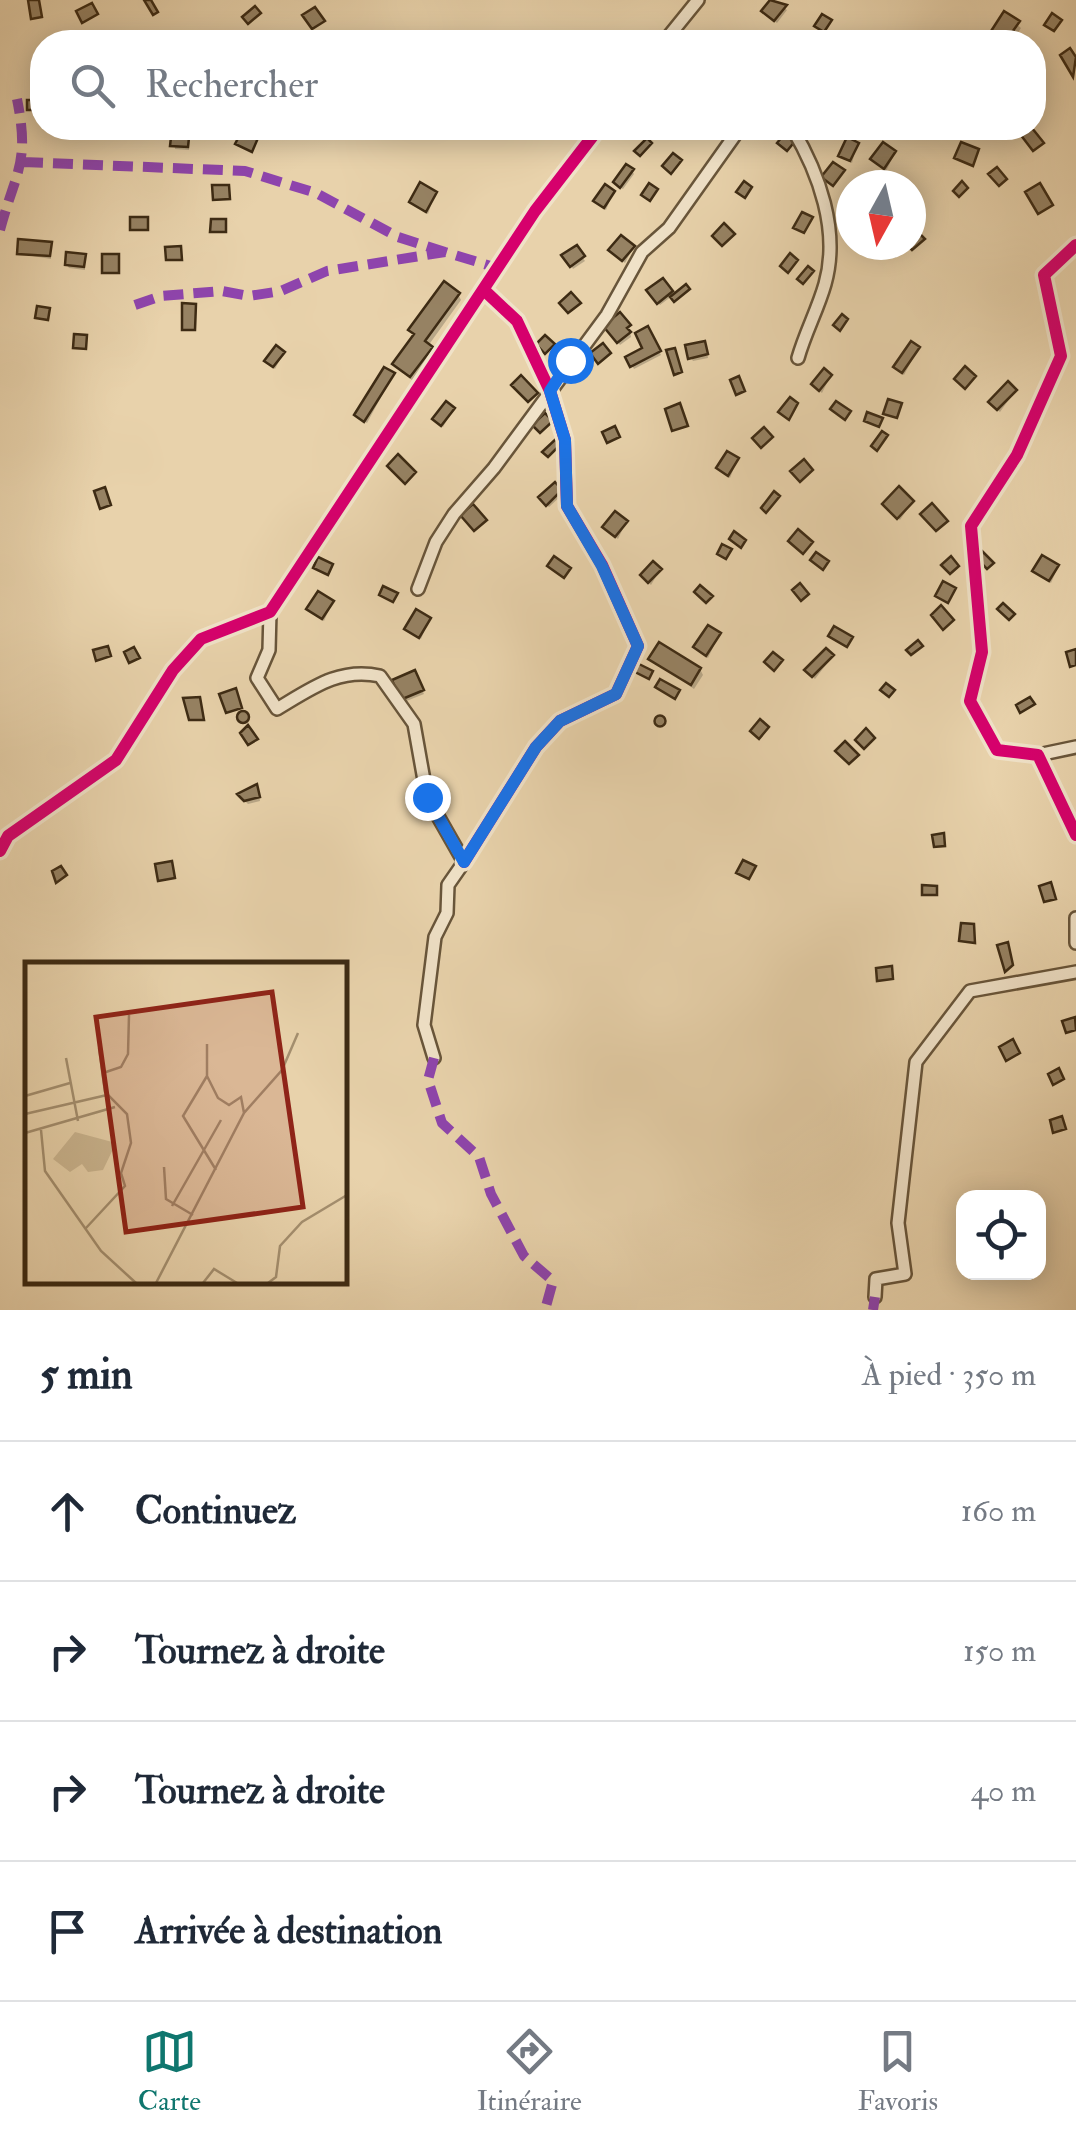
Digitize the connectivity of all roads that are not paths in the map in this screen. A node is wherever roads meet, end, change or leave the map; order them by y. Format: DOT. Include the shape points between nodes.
graph roads {
  1 [pos="698,0"];
  2 [pos="674,30"];
  3 [pos="591,140"];
  4 [pos="732,140"];
  5 [pos="798,140"];
  6 [pos="1076,245"];
  7 [pos="486,291"];
  8 [pos="798,358"];
  9 [pos="550,391"];
  10 [pos="418,589"];
  11 [pos="270,612"];
  12 [pos="1076,747"];
  13 [pos="1038,755"];
  14 [pos="1076,834"];
  15 [pos="0,851"];
  16 [pos="464,862"];
  17 [pos="1076,918"];
  18 [pos="1076,943"];
  19 [pos="1076,972"];
  20 [pos="434,1058"];
  21 [pos="874,1298"];
  1 -- 2 [label="street"];
  3 -- 7 [label="street" via="535,211"];
  4 -- 9 [label="street" via="670,228 642,252"];
  5 -- 8 [label="street" via="820,186 830,244 825,284"];
  6 -- 13 [label="street" via="1044,276 1061,356 1017,455 971,526 982,652 970,702 997,750"];
  7 -- 9 [label="street" via="516,321"];
  7 -- 11 [label="street"];
  9 -- 10 [label="street" via="454,514"];
  9 -- 16 [label="street" via="565,440 567,506 638,646 616,694 560,721 536,747"];
  11 -- 15 [label="street" via="201,639 173,670 116,760 8,836"];
  11 -- 16 [label="street" via="270,650 257,678 278,709 354,670 380,676 414,724 427,797"];
  12 -- 13 [label="street"];
  13 -- 14 [label="street"];
  16 -- 20 [label="street" via="448,885 447,913 435,937 424,1024"];
  17 -- 18 [label="street"];
  19 -- 21 [label="street" via="970,991 916,1062 898,1223 905,1274 876,1280"];
}
